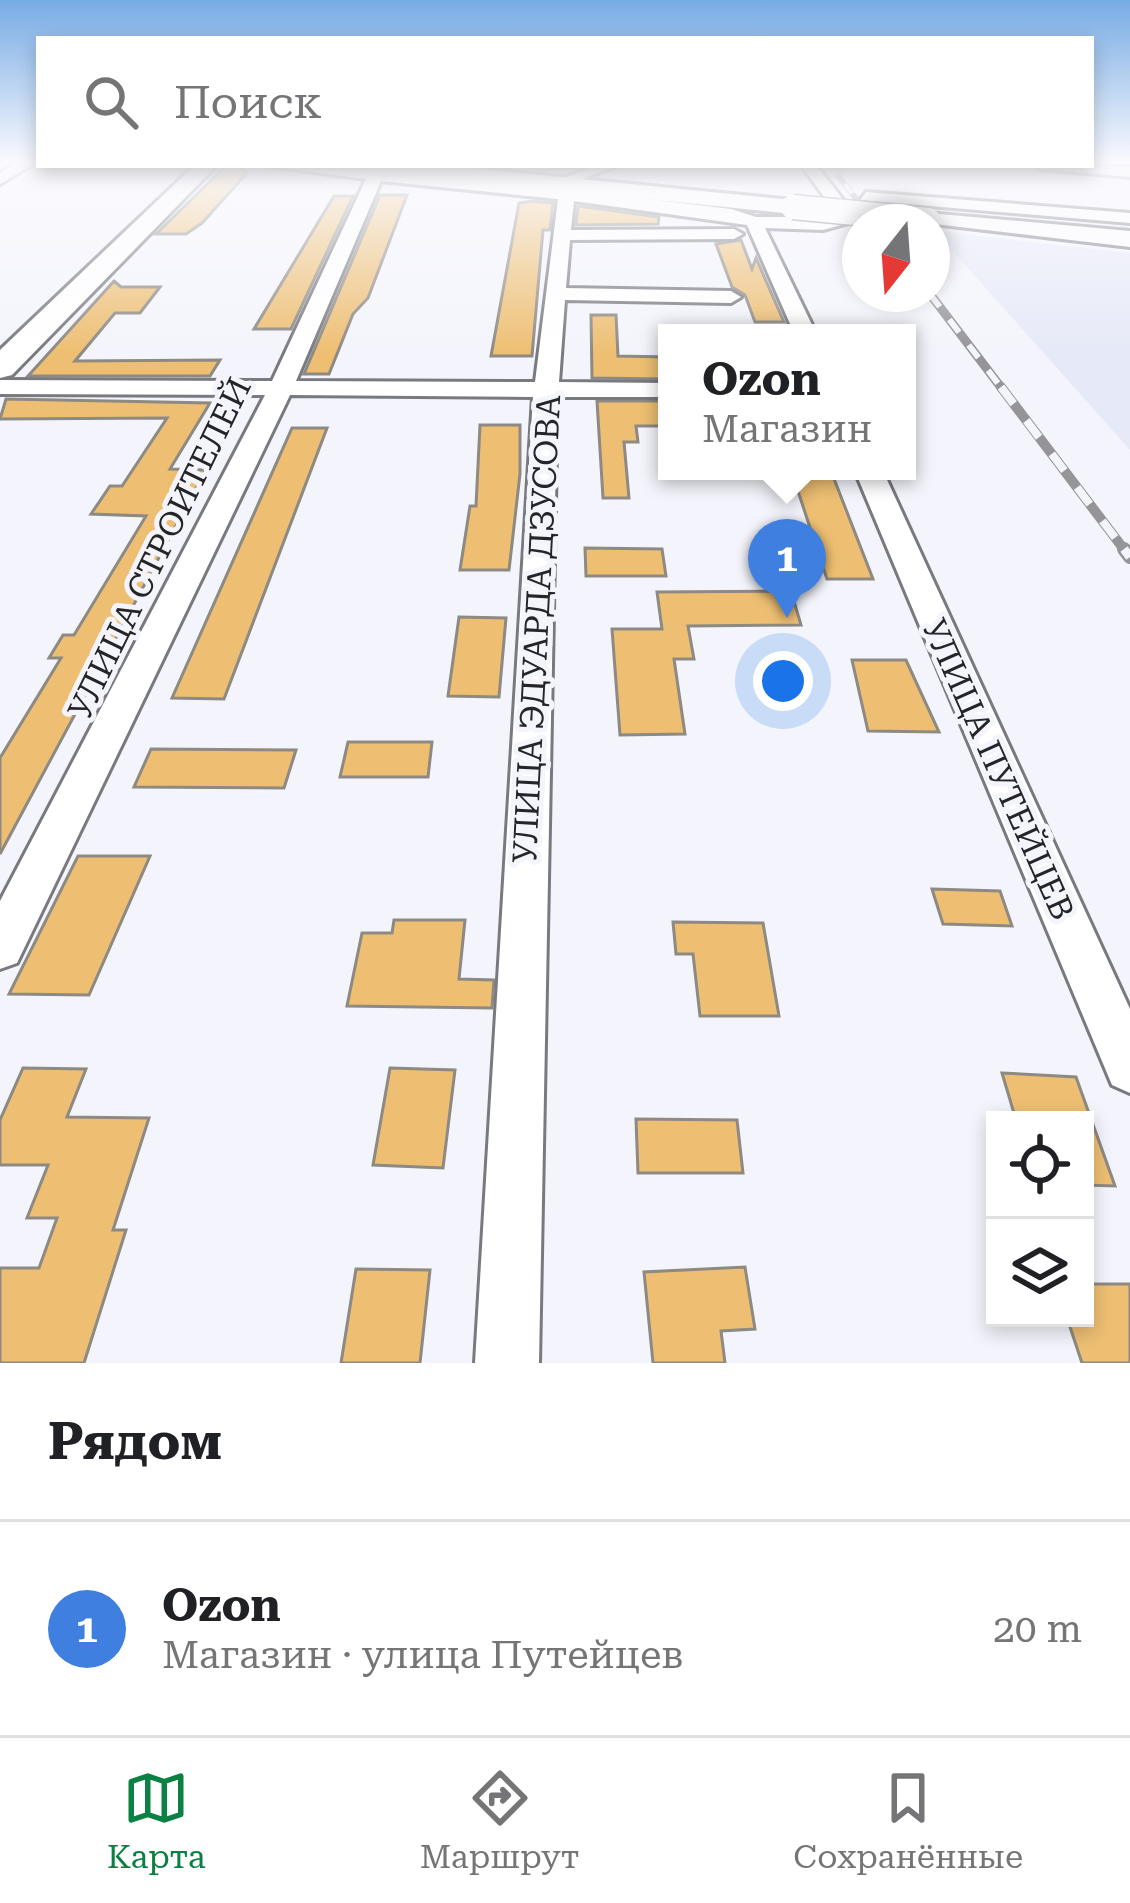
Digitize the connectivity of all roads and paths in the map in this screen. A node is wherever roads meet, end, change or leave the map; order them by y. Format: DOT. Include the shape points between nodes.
graph roads {
  1 [pos="145,226"];
  2 [pos="357,226"];
  3 [pos="563,226"];
  4 [pos="753,226"];
  5 [pos="810,226"];
  6 [pos="988,226"];
  7 [pos="757,228"];
  8 [pos="564,235"];
  9 [pos="1130,239"];
  10 [pos="558,294"];
  11 [pos="731,297"];
  12 [pos="801,324"];
  13 [pos="0,368"];
  14 [pos="0,387"];
  15 [pos="277,388"];
  16 [pos="548,388"];
  17 [pos="658,390"];
  18 [pos="872,480"];
  19 [pos="0,948"];
  20 [pos="1130,1067"];
  21 [pos="507,1363"];
  1 -- 13 [label="street"];
  2 -- 15 [label="street, УЛИЦА СТРОИТЕЛЕЙ"];
  3 -- 8 [label="street, УЛИЦА ЭДУАРДА ДЗУСОВА"];
  4 -- 7 [label="street"];
  5 -- 7 [label="street"];
  6 -- 9 [label="street"];
  7 -- 8 [label="street"];
  7 -- 12 [label="street"];
  8 -- 10 [label="street, УЛИЦА ЭДУАРДА ДЗУСОВА"];
  10 -- 11 [label="street"];
  10 -- 16 [label="street, УЛИЦА ЭДУАРДА ДЗУСОВА"];
  14 -- 15 [label="street"];
  15 -- 16 [label="street"];
  15 -- 19 [label="street, УЛИЦА СТРОИТЕЛЕЙ"];
  16 -- 17 [label="street"];
  16 -- 21 [label="street, УЛИЦА ЭДУАРДА ДЗУСОВА"];
  18 -- 20 [label="street, УЛИЦА ПУТЕЙЦЕВ"];
}
